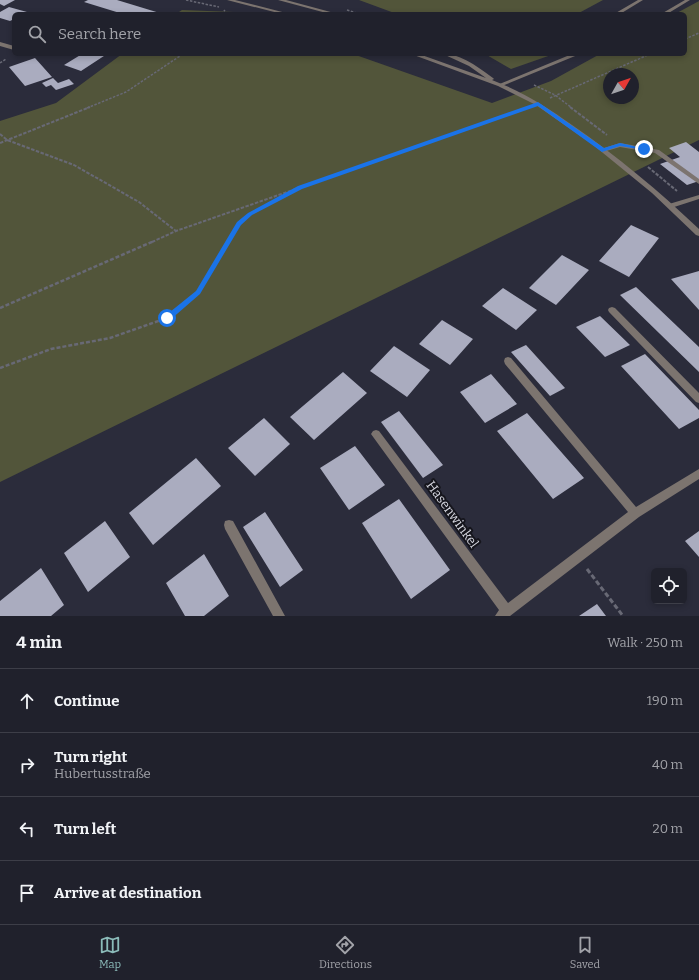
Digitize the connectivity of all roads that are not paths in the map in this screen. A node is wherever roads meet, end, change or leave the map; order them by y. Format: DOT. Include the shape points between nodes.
graph roads {
  1 [pos="229,0"];
  2 [pos="280,0"];
  3 [pos="641,0"];
  4 [pos="688,0"];
  5 [pos="280,12"];
  6 [pos="328,12"];
  7 [pos="620,12"];
  8 [pos="667,12"];
  9 [pos="0,44"];
  10 [pos="12,47"];
  11 [pos="420,56"];
  12 [pos="451,56"];
  13 [pos="572,56"];
  14 [pos="500,85"];
  15 [pos="603,150"];
  16 [pos="699,182"];
  17 [pos="699,197"];
  18 [pos="671,206"];
  19 [pos="699,233"];
  20 [pos="612,310"];
  21 [pos="508,361"];
  22 [pos="699,399"];
  23 [pos="376,434"];
  24 [pos="699,474"];
  25 [pos="635,513"];
  26 [pos="229,525"];
  27 [pos="504,613"];
  28 [pos="279,616"];
  1 -- 5 [label="street"];
  2 -- 6 [label="street"];
  3 -- 7 [label="street"];
  4 -- 8 [label="street"];
  9 -- 10 [label="street"];
  11 -- 14 [label="street"];
  12 -- 14 [label="street" via="471,65"];
  13 -- 14 [label="street"];
  14 -- 15 [label="street" via="538,104"];
  15 -- 16 [label="street" via="620,145 657,150"];
  15 -- 18 [label="street"];
  17 -- 18 [label="street"];
  18 -- 19 [label="street"];
  20 -- 22 [label="street"];
  21 -- 25 [label="street"];
  23 -- 27 [label="street, Hasenwinkel"];
  24 -- 25 [label="street, Hasenwinkel"];
  25 -- 27 [label="street, Hasenwinkel"];
  26 -- 28 [label="street"];
}
